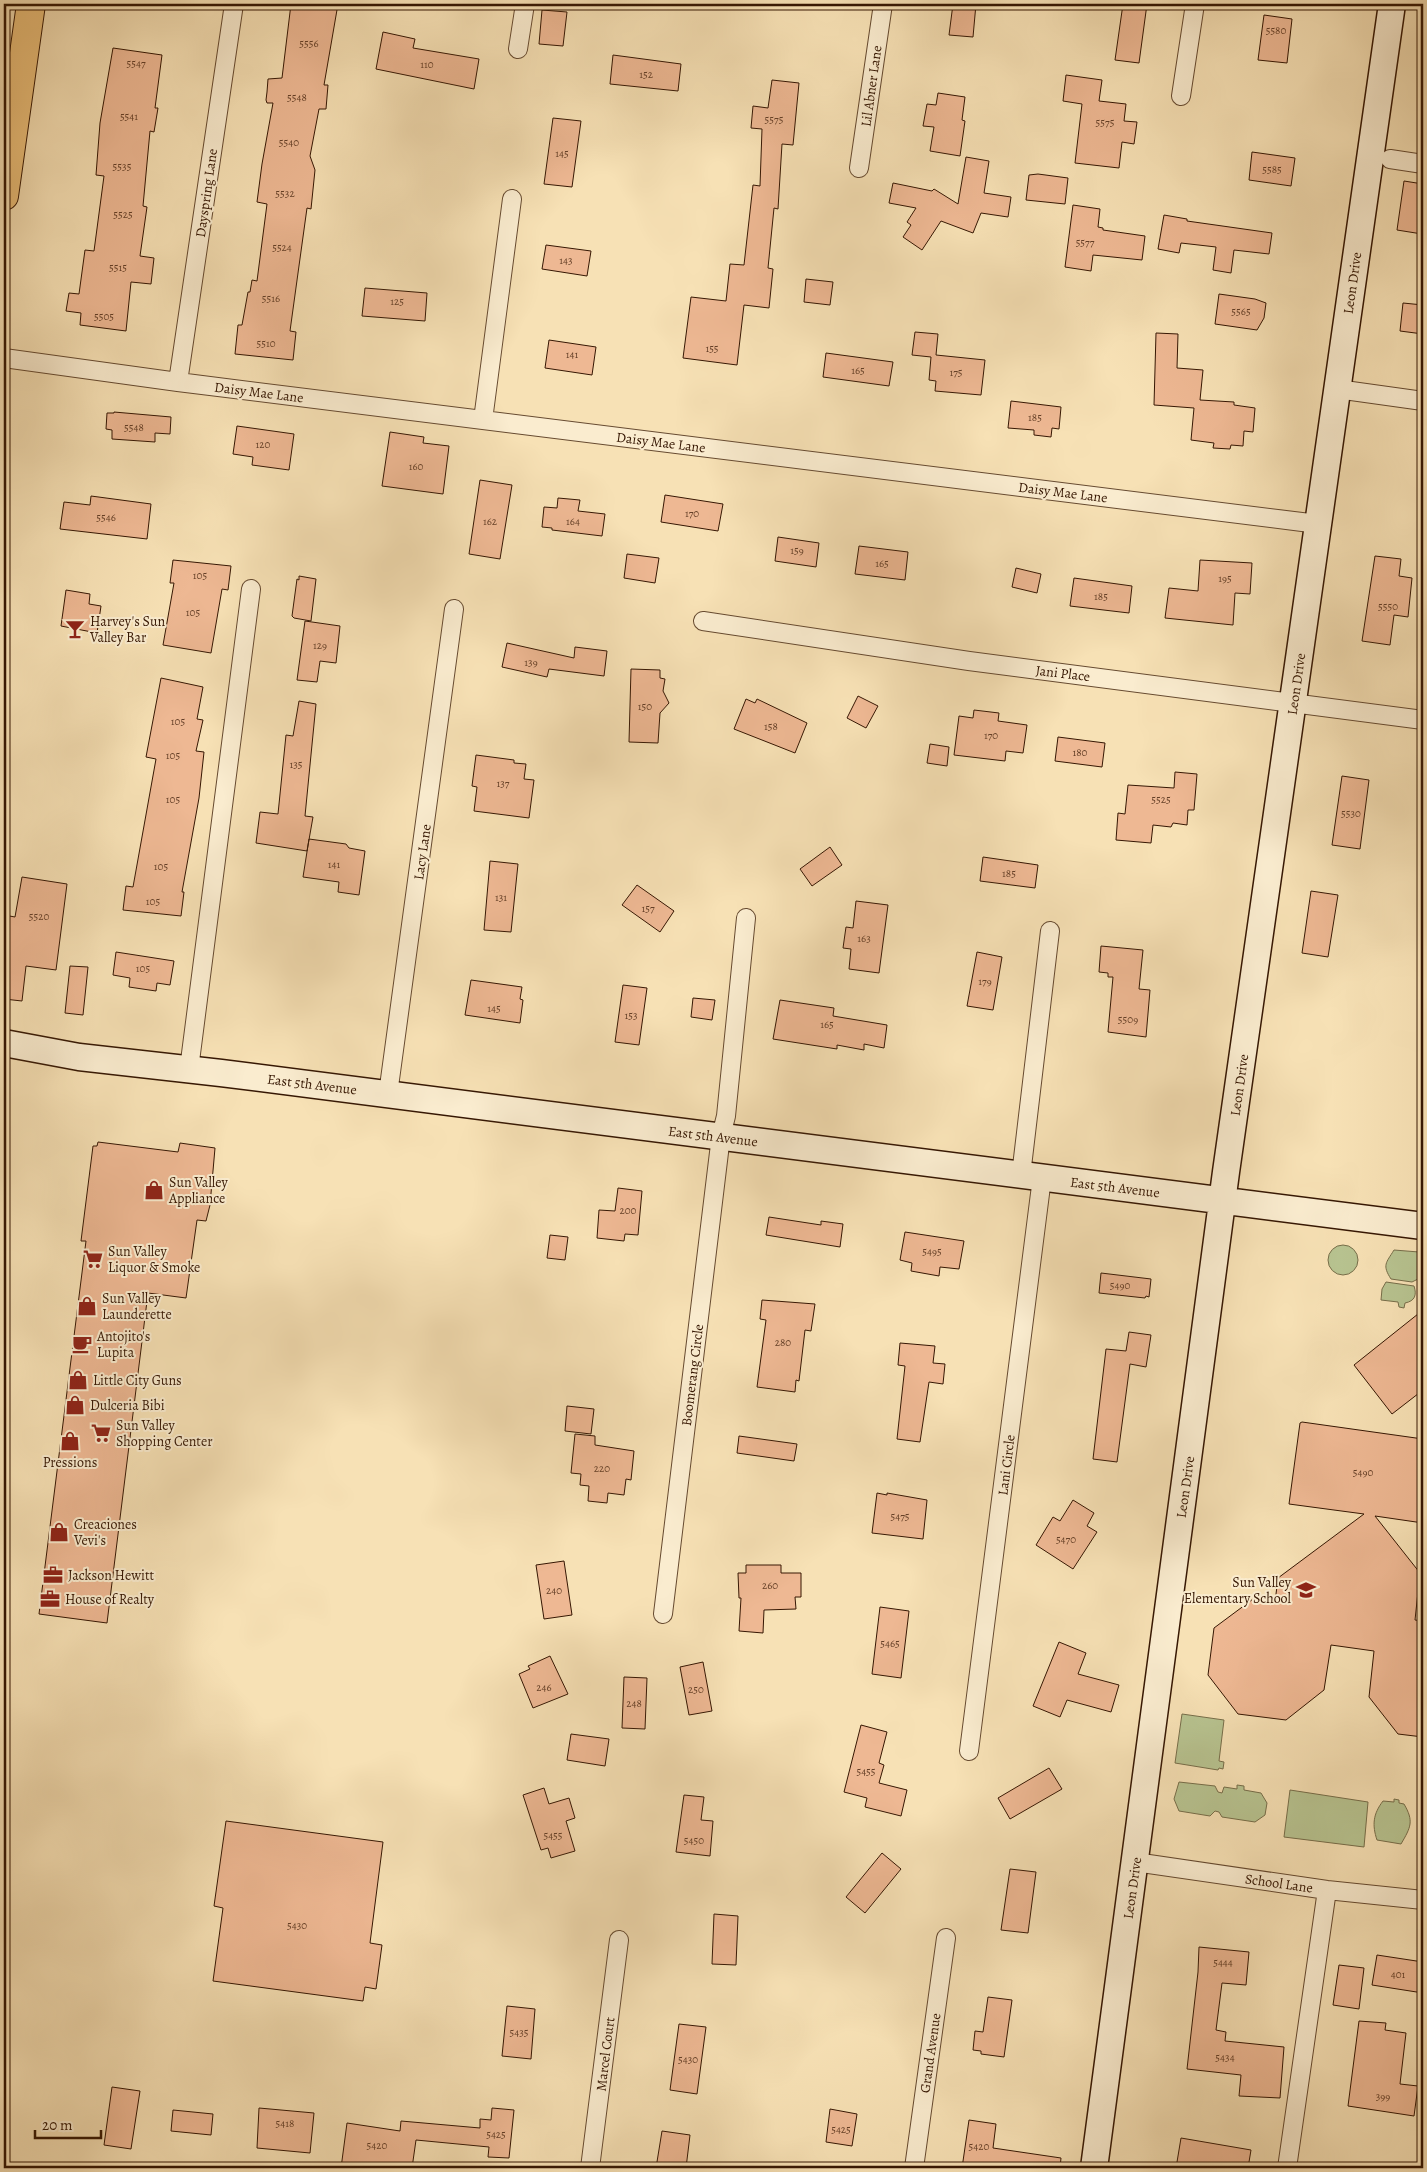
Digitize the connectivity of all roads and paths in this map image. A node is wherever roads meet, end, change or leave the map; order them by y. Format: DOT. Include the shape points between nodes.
graph roads {
  1 [pos="31,4"];
  2 [pos="234,4"];
  3 [pos="525,4"];
  4 [pos="883,4"];
  5 [pos="1195,4"];
  6 [pos="1392,4"];
  7 [pos="518,49"];
  8 [pos="1181,96"];
  9 [pos="1378,156"];
  10 [pos="1423,164"];
  11 [pos="859,168"];
  12 [pos="4,196"];
  13 [pos="512,199"];
  14 [pos="4,358"];
  15 [pos="178,382"];
  16 [pos="1337,389"];
  17 [pos="1423,400"];
  18 [pos="483,420"];
  19 [pos="1318,524"];
  20 [pos="251,589"];
  21 [pos="454,609"];
  22 [pos="703,621"];
  23 [pos="1293,703"];
  24 [pos="1423,720"];
  25 [pos="746,918"];
  26 [pos="1050,930"];
  27 [pos="4,1043"];
  28 [pos="189,1069"];
  29 [pos="388,1094"];
  30 [pos="721,1136"];
  31 [pos="1032,1177"];
  32 [pos="1222,1201"];
  33 [pos="1423,1226"];
  34 [pos="663,1614"];
  35 [pos="970,1751"];
  36 [pos="1135,1862"];
  37 [pos="1328,1890"];
  38 [pos="1423,1900"];
  39 [pos="946,1938"];
  40 [pos="619,1940"];
  41 [pos="590,2168"];
  42 [pos="914,2168"];
  43 [pos="1094,2168"];
  44 [pos="1287,2168"];
  1 -- 12 [label="main road"];
  2 -- 15 [label="street, Dayspring Lane"];
  3 -- 7 [label="street"];
  4 -- 11 [label="street, Lil Abner Lane"];
  5 -- 8 [label="street"];
  6 -- 9 [label="street, Leon Drive"];
  9 -- 10 [label="street"];
  9 -- 16 [label="street, Leon Drive"];
  13 -- 18 [label="street"];
  14 -- 15 [label="street, Daisy Mae Lane"];
  15 -- 18 [label="street, Daisy Mae Lane"];
  16 -- 17 [label="street"];
  16 -- 19 [label="street, Leon Drive"];
  18 -- 19 [label="street, Daisy Mae Lane"];
  19 -- 23 [label="street, Leon Drive"];
  20 -- 28 [label="street"];
  21 -- 29 [label="street, Lacy Lane"];
  22 -- 23 [label="street, Jani Place" via="969,661"];
  23 -- 24 [label="street, Jani Place"];
  23 -- 32 [label="street, Leon Drive"];
  25 -- 30 [label="street, Boomerang Circle" via="726,1116"];
  26 -- 31 [label="street, Lani Circle"];
  27 -- 28 [label="street, East 5th Avenue" via="78,1057"];
  28 -- 29 [label="street, East 5th Avenue"];
  29 -- 30 [label="street, East 5th Avenue"];
  30 -- 31 [label="street, East 5th Avenue"];
  30 -- 34 [label="street, Boomerang Circle"];
  31 -- 32 [label="street, East 5th Avenue"];
  31 -- 35 [label="street, Lani Circle"];
  32 -- 33 [label="street, East 5th Avenue"];
  32 -- 36 [label="street, Leon Drive"];
  36 -- 37 [label="street, School Lane"];
  36 -- 43 [label="street, Leon Drive"];
  37 -- 38 [label="street, School Lane"];
  37 -- 44 [label="street"];
  39 -- 42 [label="street, Grand Avenue"];
  40 -- 41 [label="street, Marcel Court"];
}
